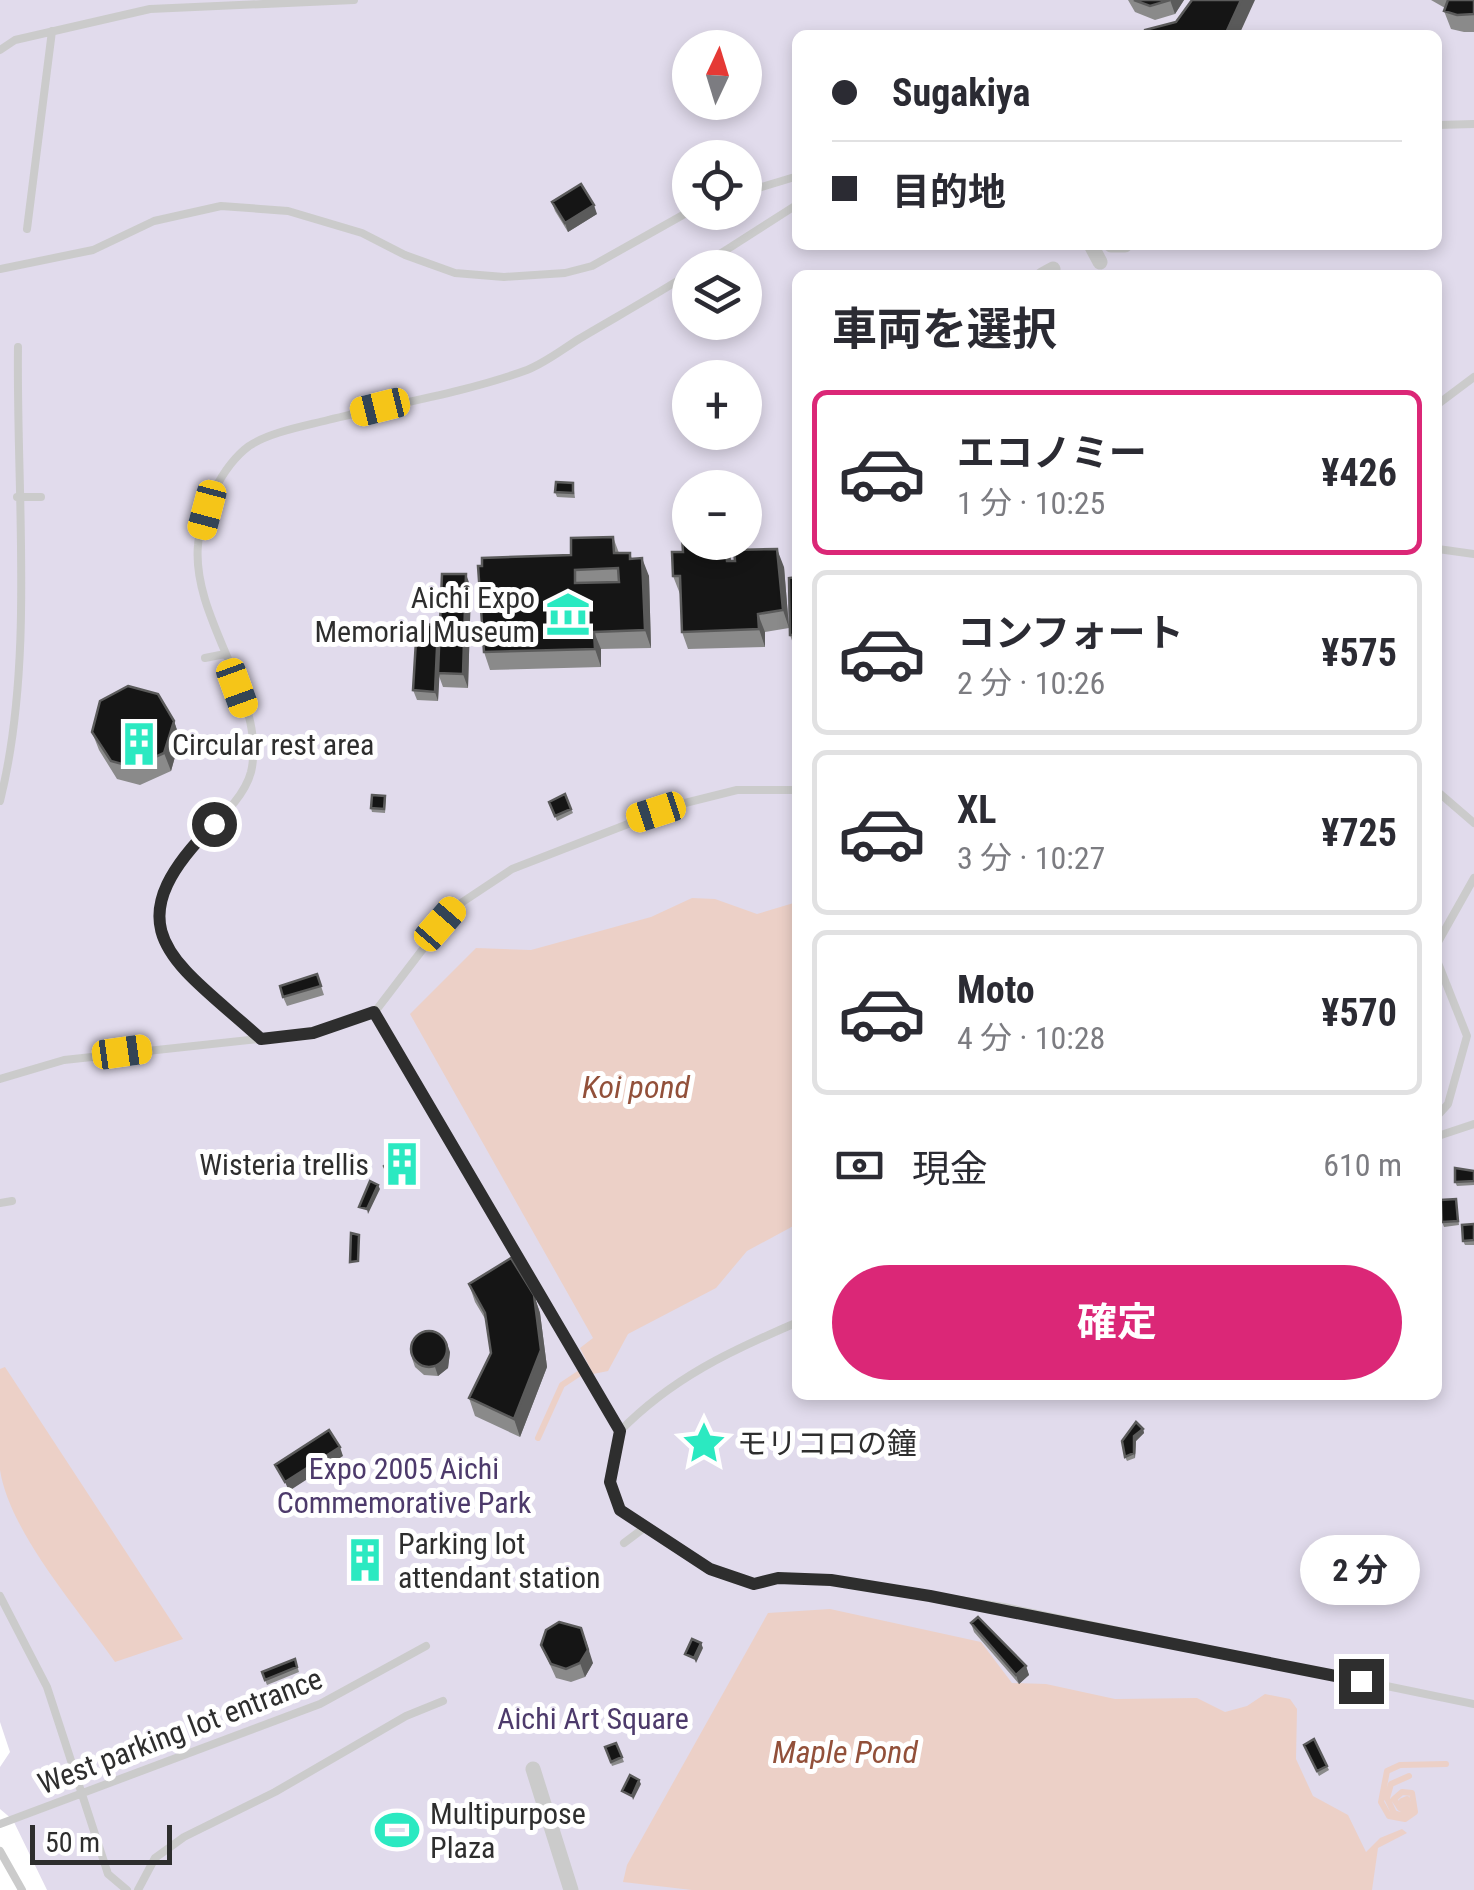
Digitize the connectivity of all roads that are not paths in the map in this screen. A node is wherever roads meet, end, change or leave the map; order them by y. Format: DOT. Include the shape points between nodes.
graph roads {
  1 [pos="354,0"];
  2 [pos="52,31"];
  3 [pos="0,50"];
  4 [pos="1474,124"];
  5 [pos="1442,125"];
  6 [pos="792,178"];
  7 [pos="762,187"];
  8 [pos="792,208"];
  9 [pos="672,221"];
  10 [pos="28,229"];
  11 [pos="726,250"];
  12 [pos="1085,250"];
  13 [pos="1100,262"];
  14 [pos="0,269"];
  15 [pos="672,284"];
  16 [pos="18,347"];
  17 [pos="1474,377"];
  18 [pos="1442,401"];
  19 [pos="17,497"];
  20 [pos="42,497"];
  21 [pos="1442,550"];
  22 [pos="1474,554"];
  23 [pos="225,654"];
  24 [pos="206,658"];
  25 [pos="792,790"];
  26 [pos="1442,795"];
  27 [pos="0,801"];
  28 [pos="1474,823"];
  29 [pos="1474,878"];
  30 [pos="1442,935"];
  31 [pos="1442,972"];
  32 [pos="374,1012"];
  33 [pos="1467,1036"];
  34 [pos="261,1039"];
  35 [pos="1474,1046"];
  36 [pos="0,1078"];
  37 [pos="1442,1111"];
  38 [pos="1474,1124"];
  39 [pos="1442,1135"];
  40 [pos="12,1201"];
  41 [pos="0,1203"];
  42 [pos="792,1325"];
  43 [pos="620,1431"];
  44 [pos="644,1528"];
  45 [pos="624,1543"];
  46 [pos="0,1596"];
  47 [pos="426,1646"];
  48 [pos="443,1701"];
  49 [pos="1474,1704"];
  50 [pos="533,1769"];
  51 [pos="0,1824"];
  52 [pos="0,1851"];
  53 [pos="22,1890"];
  54 [pos="128,1890"];
  55 [pos="138,1890"];
  56 [pos="571,1890"];
  1 -- 2 [label="lane" via="150,9"];
  2 -- 3 [label="lane"];
  2 -- 10 [label="lane"];
  4 -- 5 [label="lane"];
  6 -- 7 [label="lane"];
  8 -- 11 [label="lane"];
  9 -- 14 [label="lane" via="592,266 504,277 455,272 362,232 288,211 221,206 154,221 94,250"];
  12 -- 13 [label="street"];
  15 -- 23 [label="lane" via="529,370 304,426 250,446 224,474 197,546"];
  16 -- 19 [label="lane"];
  17 -- 18 [label="lane"];
  19 -- 20 [label="lane"];
  19 -- 27 [label="lane" via="16,703"];
  21 -- 22 [label="lane"];
  23 -- 24 [label="lane"];
  23 -- 34 [label="lane" via="250,722 250,774 164,884 161,941 182,970"];
  25 -- 32 [label="lane" via="737,790 677,805 512,869 455,908"];
  26 -- 28 [label="lane"];
  29 -- 30 [label="lane"];
  31 -- 33 [label="lane"];
  32 -- 34 [label="lane" via="313,1033"];
  32 -- 43 [label="lane"];
  33 -- 35 [label="lane"];
  33 -- 37 [label="lane"];
  34 -- 36 [label="lane" via="64,1060"];
  38 -- 39 [label="lane"];
  40 -- 41 [label="lane"];
  42 -- 43 [label="lane" via="668,1386"];
  43 -- 44 [label="lane" via="610,1482 620,1510"];
  44 -- 45 [label="lane"];
  44 -- 49 [label="lane" via="710,1569 754,1584 831,1580 1004,1608"];
  46 -- 54 [label="lane" via="48,1687 108,1874"];
  47 -- 51 [label="lane, West parking lot entrance" via="330,1699"];
  48 -- 55 [label="lane" via="184,1838 155,1858"];
  50 -- 56 [label="street"];
  52 -- 53 [label="lane"];
}
